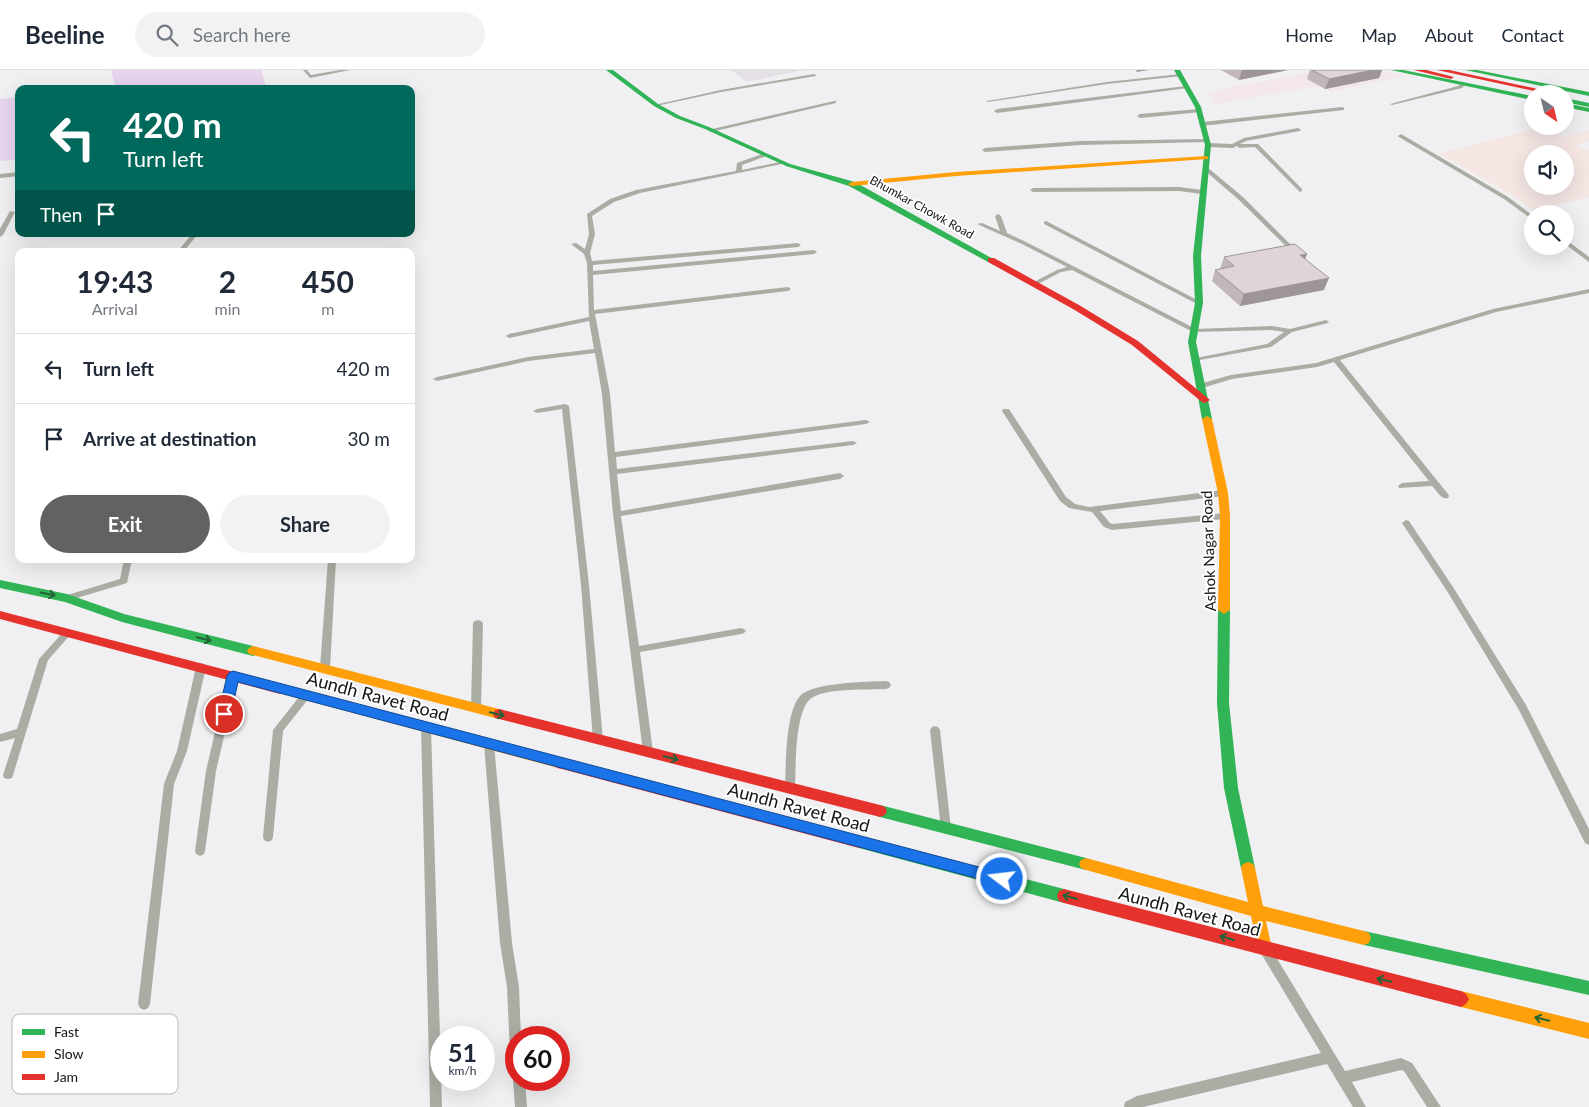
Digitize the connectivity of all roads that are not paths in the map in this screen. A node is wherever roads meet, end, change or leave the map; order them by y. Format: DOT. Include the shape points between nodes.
graph roads {
  1 [pos="305,70"];
  2 [pos="348,70"];
  3 [pos="609,70"];
  4 [pos="1394,70"];
  5 [pos="1417,70"];
  6 [pos="1440,70"];
  7 [pos="1463,71"];
  8 [pos="1178,73"];
  9 [pos="814,76"];
  10 [pos="1464,84"];
  11 [pos="1524,86"];
  12 [pos="1186,87"];
  13 [pos="1524,92"];
  14 [pos="1589,94"];
  15 [pos="1524,96"];
  16 [pos="1574,97"];
  17 [pos="1589,100"];
  18 [pos="988,101"];
  19 [pos="834,102"];
  20 [pos="1574,102"];
  21 [pos="1392,104"];
  22 [pos="656,105"];
  23 [pos="1589,105"];
  24 [pos="1574,107"];
  25 [pos="1342,109"];
  26 [pos="1589,110"];
  27 [pos="996,111"];
  28 [pos="1199,111"];
  29 [pos="1140,116"];
  30 [pos="1202,124"];
  31 [pos="711,130"];
  32 [pos="1298,130"];
  33 [pos="1401,136"];
  34 [pos="1207,142"];
  35 [pos="1234,146"];
  36 [pos="985,150"];
  37 [pos="765,155"];
  38 [pos="784,163"];
  39 [pos="1206,163"];
  40 [pos="738,172"];
  41 [pos="15,174"];
  42 [pos="0,176"];
  43 [pos="852,184"];
  44 [pos="1033,190"];
  45 [pos="1300,190"];
  46 [pos="1202,192"];
  47 [pos="1524,211"];
  48 [pos="0,214"];
  49 [pos="998,216"];
  50 [pos="1046,223"];
  51 [pos="980,224"];
  52 [pos="1004,233"];
  53 [pos="0,235"];
  54 [pos="193,237"];
  55 [pos="574,244"];
  56 [pos="798,245"];
  57 [pos="183,248"];
  58 [pos="1574,248"];
  59 [pos="814,252"];
  60 [pos="587,253"];
  61 [pos="1298,256"];
  62 [pos="1589,260"];
  63 [pos="590,263"];
  64 [pos="1073,268"];
  65 [pos="590,273"];
  66 [pos="1034,284"];
  67 [pos="788,289"];
  68 [pos="1589,291"];
  69 [pos="1199,303"];
  70 [pos="592,315"];
  71 [pos="1326,322"];
  72 [pos="1195,331"];
  73 [pos="1290,332"];
  74 [pos="510,336"];
  75 [pos="598,351"];
  76 [pos="1334,359"];
  77 [pos="1196,360"];
  78 [pos="437,379"];
  79 [pos="1202,386"];
  80 [pos="1205,400"];
  81 [pos="536,411"];
  82 [pos="1006,411"];
  83 [pos="866,422"];
  84 [pos="853,443"];
  85 [pos="612,455"];
  86 [pos="613,472"];
  87 [pos="840,476"];
  88 [pos="1434,483"];
  89 [pos="1402,486"];
  90 [pos="1223,493"];
  91 [pos="1445,496"];
  92 [pos="1096,510"];
  93 [pos="617,514"];
  94 [pos="1225,516"];
  95 [pos="1406,523"];
  96 [pos="127,563"];
  97 [pos="332,563"];
  98 [pos="0,584"];
  99 [pos="67,598"];
  100 [pos="0,615"];
  101 [pos="478,623"];
  102 [pos="741,631"];
  103 [pos="68,632"];
  104 [pos="634,650"];
  105 [pos="201,667"];
  106 [pos="325,668"];
  107 [pos="233,676"];
  108 [pos="886,685"];
  109 [pos="306,695"];
  110 [pos="476,708"];
  111 [pos="426,727"];
  112 [pos="935,730"];
  113 [pos="22,732"];
  114 [pos="0,738"];
  115 [pos="598,740"];
  116 [pos="490,744"];
  117 [pos="648,752"];
  118 [pos="8,775"];
  119 [pos="790,789"];
  120 [pos="946,829"];
  121 [pos="268,837"];
  122 [pos="1589,840"];
  123 [pos="200,851"];
  124 [pos="1258,912"];
  125 [pos="1265,949"];
  126 [pos="1589,988"];
  127 [pos="144,1004"];
  128 [pos="515,1026"];
  129 [pos="1589,1031"];
  130 [pos="1330,1056"];
  131 [pos="1343,1078"];
  132 [pos="520,1091"];
  133 [pos="436,1107"];
  134 [pos="521,1107"];
  135 [pos="1130,1107"];
  136 [pos="1360,1107"];
  137 [pos="1435,1107"];
  1 -- 2 [label="street" via="310,77"];
  3 -- 22 [label="main road, Bhumkar Chowk Road"];
  4 -- 10 [label="main road"];
  5 -- 13 [label="main road"];
  6 -- 7 [label="main road"];
  7 -- 11 [label="main road"];
  7 -- 14 [label="main road"];
  8 -- 12 [label="main road, Ashok Nagar Road"];
  8 -- 18 [label="street"];
  9 -- 22 [label="street"];
  10 -- 15 [label="main road"];
  10 -- 21 [label="street" via="1460,88"];
  12 -- 27 [label="street"];
  12 -- 28 [label="main road, Ashok Nagar Road"];
  16 -- 17 [label="main road"];
  19 -- 31 [label="street"];
  20 -- 23 [label="main road"];
  22 -- 31 [label="main road, Bhumkar Chowk Road"];
  24 -- 26 [label="main road"];
  25 -- 30 [label="street"];
  28 -- 29 [label="street"];
  28 -- 30 [label="main road, Ashok Nagar Road"];
  30 -- 34 [label="main road, Ashok Nagar Road"];
  31 -- 37 [label="main road, Bhumkar Chowk Road"];
  32 -- 35 [label="street" via="1244,140"];
  33 -- 47 [label="street"];
  34 -- 35 [label="street"];
  34 -- 36 [label="street" via="1080,144"];
  34 -- 39 [label="main road, Ashok Nagar Road"];
  35 -- 45 [label="street" via="1256,145"];
  37 -- 38 [label="main road, Bhumkar Chowk Road"];
  37 -- 40 [label="street" via="738,164"];
  38 -- 40 [label="street"];
  38 -- 43 [label="main road, Bhumkar Chowk Road"];
  39 -- 43 [label="main road" via="993,171"];
  39 -- 46 [label="main road, Ashok Nagar Road"];
  39 -- 61 [label="street"];
  40 -- 60 [label="street" via="659,186 601,205 589,215 592,234"];
  41 -- 42 [label="street"];
  43 -- 66 [label="main road, Bhumkar Chowk Road"];
  44 -- 46 [label="street"];
  46 -- 69 [label="main road, Ashok Nagar Road" via="1197,256"];
  48 -- 53 [label="street" via="12,212"];
  49 -- 52 [label="street"];
  50 -- 69 [label="street"];
  51 -- 52 [label="street"];
  52 -- 64 [label="street"];
  54 -- 57 [label="street"];
  55 -- 60 [label="street"];
  56 -- 63 [label="street"];
  58 -- 62 [label="street"];
  59 -- 65 [label="street"];
  60 -- 63 [label="street"];
  63 -- 65 [label="street"];
  64 -- 66 [label="street" via="1059,271"];
  64 -- 72 [label="street"];
  65 -- 70 [label="street"];
  66 -- 80 [label="main road, Bhumkar Chowk Road" via="1135,343"];
  67 -- 70 [label="street"];
  68 -- 76 [label="street" via="1495,310"];
  69 -- 72 [label="main road, Ashok Nagar Road"];
  70 -- 74 [label="street"];
  70 -- 75 [label="street"];
  71 -- 73 [label="street"];
  72 -- 73 [label="street" via="1272,328"];
  72 -- 77 [label="main road, Ashok Nagar Road" via="1192,342"];
  73 -- 77 [label="street" via="1269,346"];
  75 -- 78 [label="street" via="528,359"];
  75 -- 85 [label="street"];
  76 -- 79 [label="street" via="1230,377"];
  76 -- 88 [label="street"];
  77 -- 79 [label="main road, Ashok Nagar Road"];
  79 -- 80 [label="main road, Ashok Nagar Road"];
  80 -- 90 [label="main road, Ashok Nagar Road" via="1209,434"];
  81 -- 115 [label="street" via="565,406 585,577"];
  82 -- 92 [label="street" via="1063,500 1078,509"];
  83 -- 85 [label="street"];
  84 -- 86 [label="street"];
  85 -- 86 [label="street"];
  86 -- 93 [label="street"];
  87 -- 93 [label="street"];
  88 -- 89 [label="street"];
  88 -- 91 [label="street"];
  90 -- 92 [label="street"];
  90 -- 94 [label="main road, Ashok Nagar Road"];
  92 -- 94 [label="street" via="1112,527"];
  93 -- 104 [label="street"];
  94 -- 124 [label="main road, Ashok Nagar Road" via="1224,703 1229,769"];
  95 -- 122 [label="street" via="1523,708"];
  96 -- 99 [label="street" via="124,581"];
  97 -- 106 [label="street"];
  98 -- 99 [label="main road, Aundh Ravet Road, one-way"];
  99 -- 106 [label="main road, Aundh Ravet Road, one-way" via="122,618"];
  100 -- 103 [label="main road, Aundh Ravet Road"];
  101 -- 110 [label="street"];
  102 -- 104 [label="street"];
  103 -- 105 [label="main road, Aundh Ravet Road"];
  103 -- 113 [label="street" via="44,660"];
  104 -- 117 [label="street"];
  105 -- 107 [label="main road, Aundh Ravet Road"];
  105 -- 127 [label="street" via="182,751 169,784"];
  106 -- 110 [label="main road, Aundh Ravet Road"];
  107 -- 109 [label="main road, Aundh Ravet Road"];
  107 -- 123 [label="street" via="211,771"];
  108 -- 119 [label="street" via="822,689 804,697 796,712"];
  109 -- 111 [label="main road, Aundh Ravet Road"];
  109 -- 121 [label="street" via="278,730"];
  110 -- 115 [label="main road, Aundh Ravet Road, one-way"];
  111 -- 116 [label="main road, Aundh Ravet Road"];
  111 -- 133 [label="street"];
  112 -- 120 [label="street"];
  113 -- 114 [label="street"];
  113 -- 118 [label="street"];
  115 -- 117 [label="main road, Aundh Ravet Road"];
  125 -- 116 [label="main road, Aundh Ravet Road, one-way"];
  116 -- 128 [label="street"];
  117 -- 119 [label="main road, Aundh Ravet Road, one-way"];
  119 -- 120 [label="main road, Aundh Ravet Road"];
  120 -- 124 [label="main road, Aundh Ravet Road" via="1134,876"];
  124 -- 125 [label="main road, Ashok Nagar Road"];
  124 -- 126 [label="main road, Aundh Ravet Road"];
  129 -- 125 [label="main road, Aundh Ravet Road, one-way"];
  125 -- 130 [label="street"];
  130 -- 131 [label="street"];
  130 -- 135 [label="street" via="1137,1102"];
  131 -- 136 [label="street"];
  131 -- 137 [label="street" via="1401,1064 1408,1067"];
  132 -- 134 [label="street"];
}
